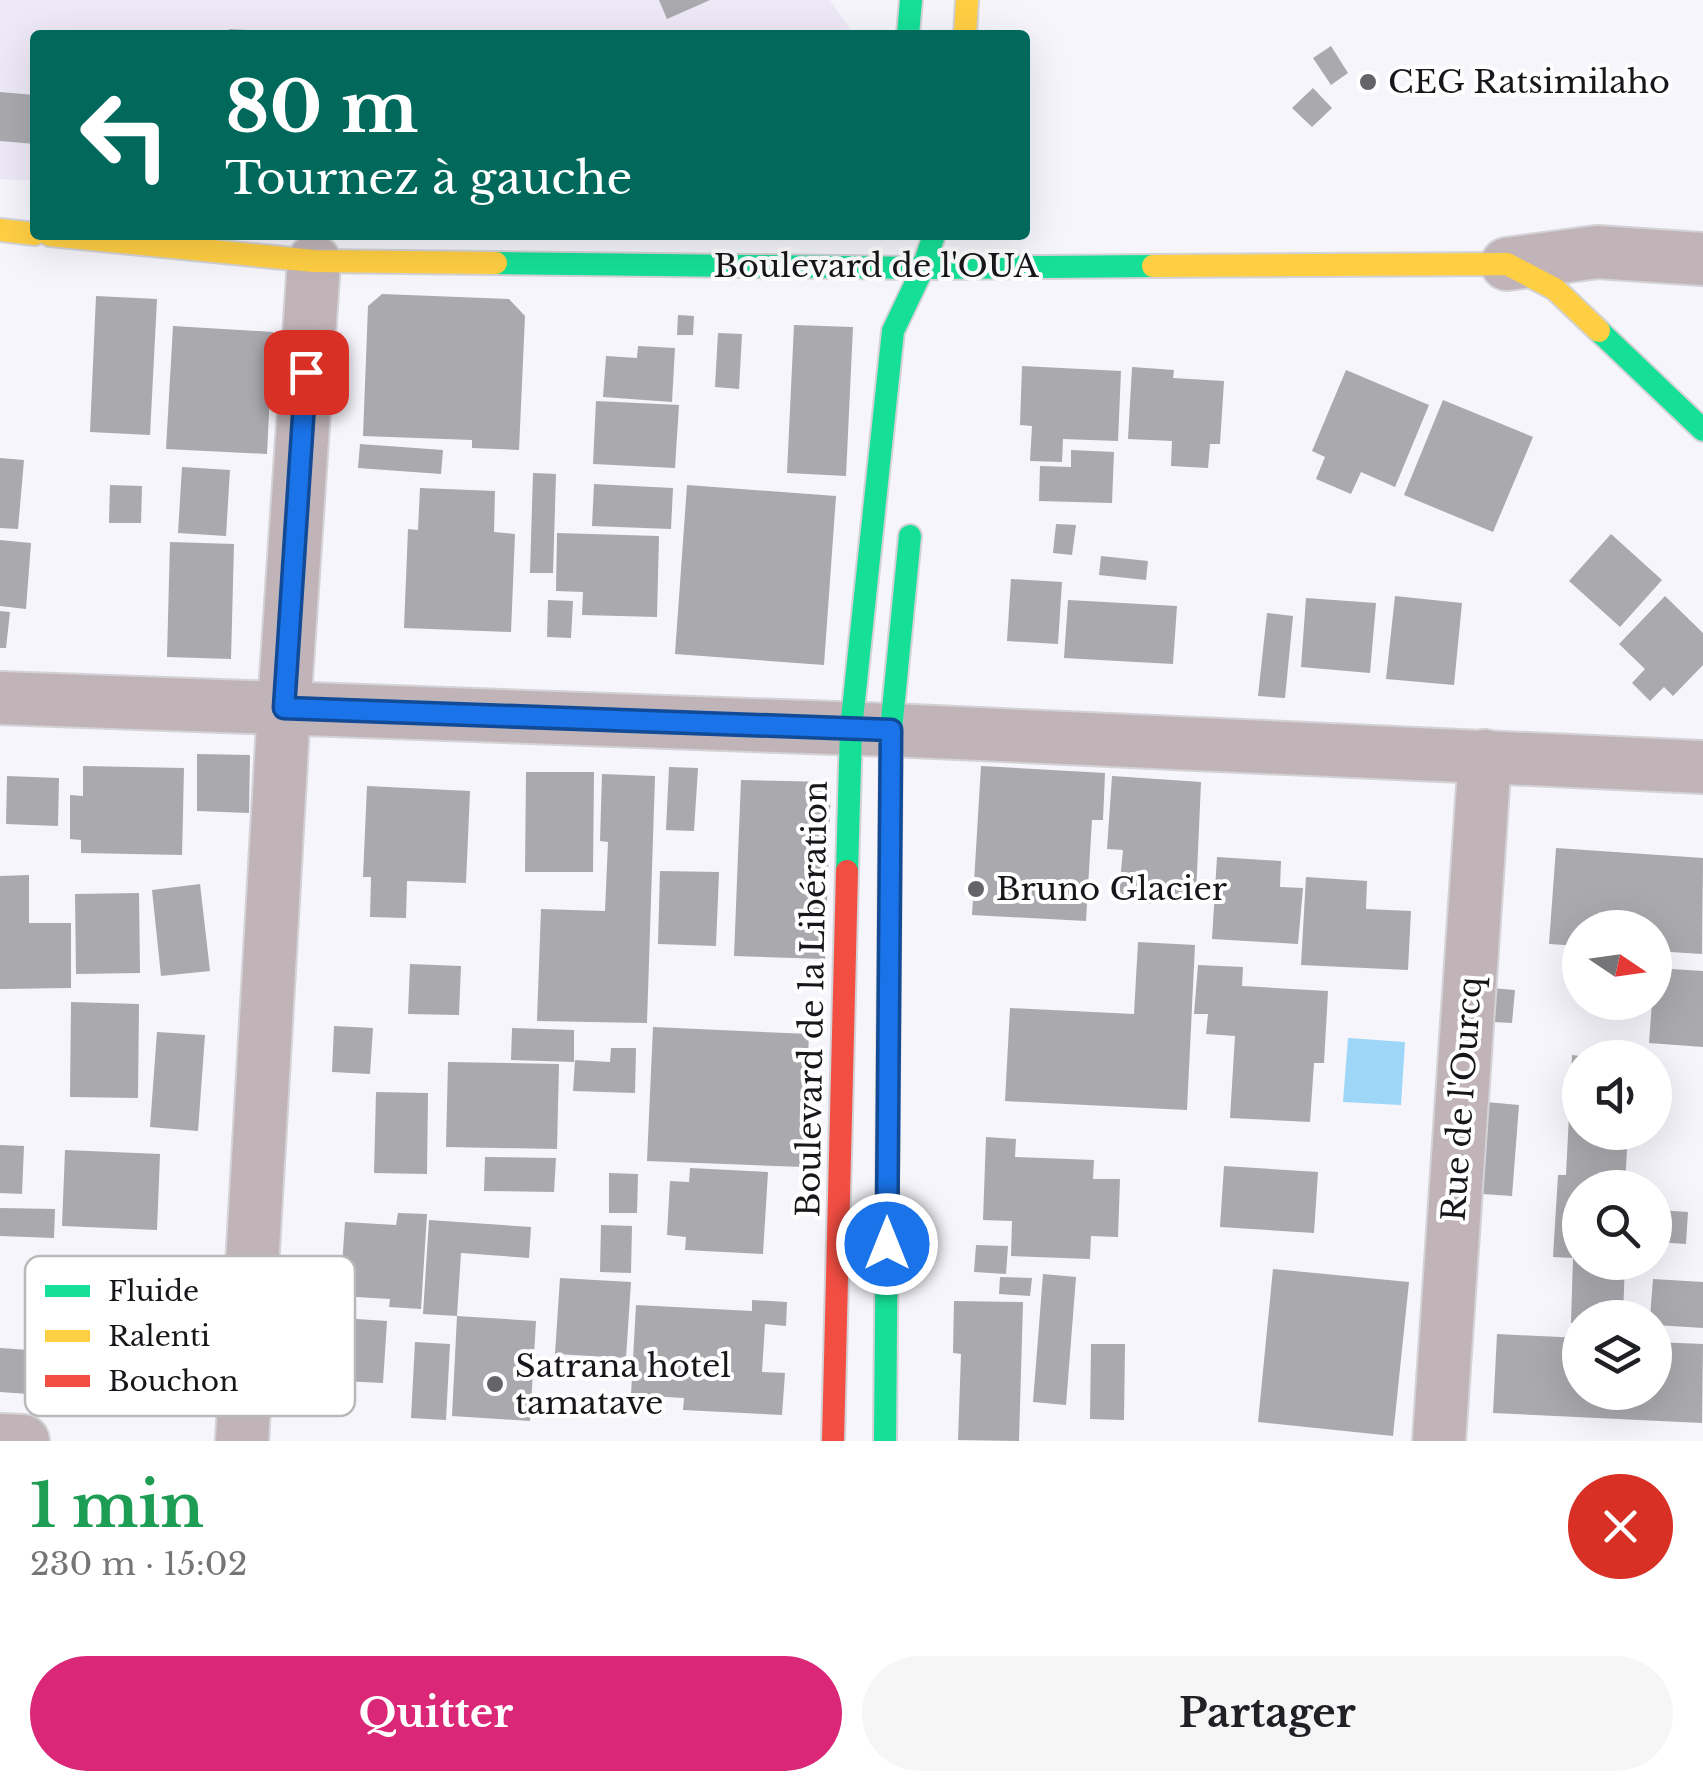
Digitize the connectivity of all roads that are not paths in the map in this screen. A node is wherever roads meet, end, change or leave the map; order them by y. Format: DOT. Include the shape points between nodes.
graph roads {
  1 [pos="911,0"];
  2 [pos="967,0"];
  3 [pos="908,30"];
  4 [pos="965,30"];
  5 [pos="0,230"];
  6 [pos="30,233"];
  7 [pos="103,240"];
  8 [pos="917,240"];
  9 [pos="932,240"];
  10 [pos="1703,258"];
  11 [pos="314,260"];
  12 [pos="1508,264"];
  13 [pos="923,268"];
  14 [pos="928,306"];
  15 [pos="1703,430"];
  16 [pos="912,518"];
  17 [pos="0,698"];
  18 [pos="284,708"];
  19 [pos="871,730"];
  20 [pos="1485,756"];
  21 [pos="1703,767"];
  22 [pos="253,1256"];
  23 [pos="243,1416"];
  24 [pos="0,1440"];
  25 [pos="23,1441"];
  26 [pos="242,1441"];
  27 [pos="833,1441"];
  28 [pos="886,1441"];
  29 [pos="1439,1441"];
  1 -- 3 [label="street"];
  2 -- 4 [label="street"];
  5 -- 6 [label="street"];
  7 -- 11 [label="street, Boulevard de l'OUA"];
  8 -- 13 [label="street, Boulevard de la Libération"];
  9 -- 13 [label="street, Boulevard de la Libération"];
  10 -- 12 [label="street, Boulevard de l'OUA" via="1597,252"];
  11 -- 13 [label="street, Boulevard de l'OUA"];
  11 -- 18 [label="street"];
  12 -- 13 [label="street, Boulevard de l'OUA"];
  12 -- 15 [label="street" via="1556,289"];
  13 -- 14 [label="street, Boulevard de la Libération"];
  13 -- 19 [label="street, Boulevard de la Libération" via="893,331"];
  16 -- 19 [label="street, Boulevard de la Libération"];
  17 -- 18 [label="street"];
  18 -- 19 [label="street"];
  18 -- 22 [label="street"];
  19 -- 20 [label="street"];
  19 -- 27 [label="street, Boulevard de la Libération"];
  19 -- 28 [label="street, Boulevard de la Libération"];
  20 -- 21 [label="street"];
  20 -- 29 [label="street, Rue de l'Ourcq"];
  23 -- 26 [label="street"];
  24 -- 25 [label="street"];
}
